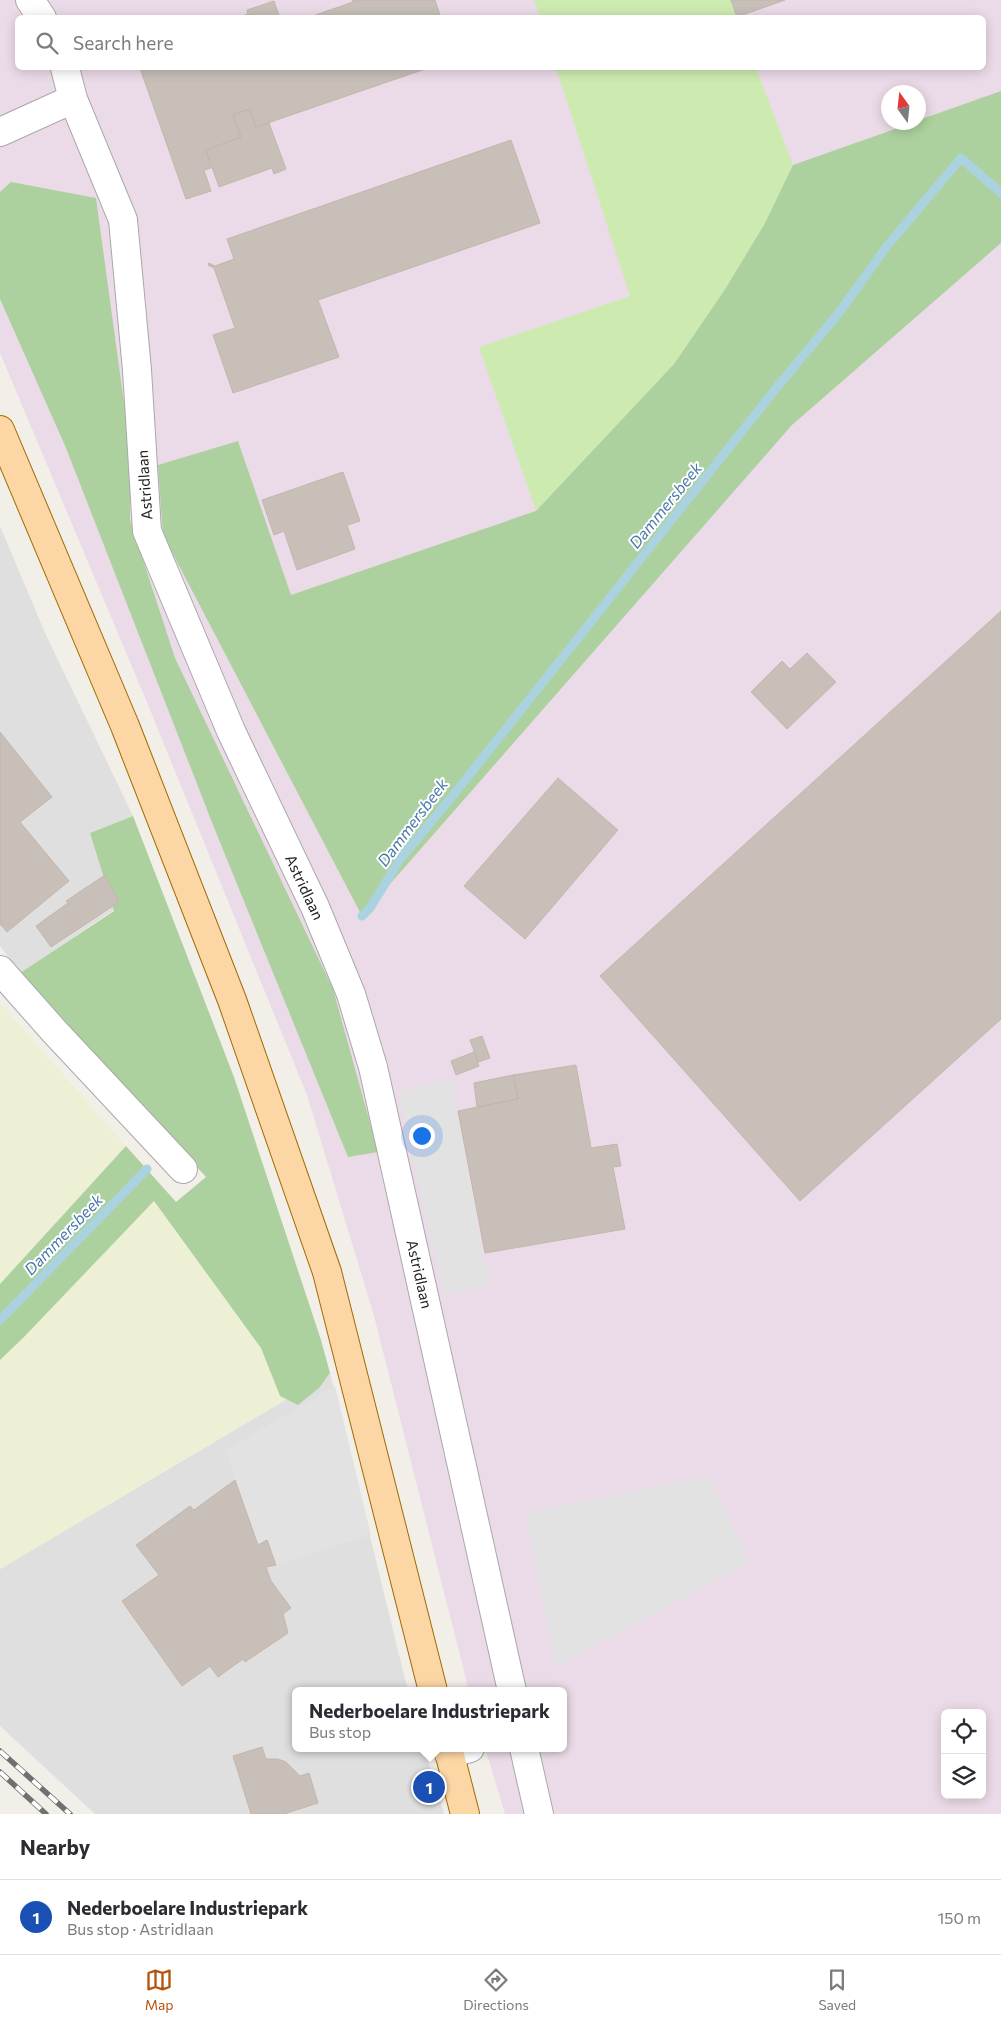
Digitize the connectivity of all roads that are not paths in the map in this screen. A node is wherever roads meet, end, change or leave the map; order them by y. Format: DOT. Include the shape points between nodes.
graph roads {
  1 [pos="30,0"];
  2 [pos="40,15"];
  3 [pos="66,70"];
  4 [pos="73,99"];
  5 [pos="0,132"];
  6 [pos="0,430"];
  7 [pos="0,970"];
  8 [pos="183,1169"];
  9 [pos="432,1687"];
  10 [pos="511,1687"];
  11 [pos="456,1752"];
  12 [pos="525,1752"];
  13 [pos="465,1814"];
  14 [pos="539,1814"];
  1 -- 2 [label="street"];
  3 -- 4 [label="street, Astridlaan"];
  4 -- 5 [label="street"];
  4 -- 10 [label="street, Astridlaan" via="123,220 147,531 231,731 315,907 351,994 375,1077"];
  6 -- 9 [label="main road" via="125,726 229,991 327,1272"];
  7 -- 8 [label="street"];
  11 -- 13 [label="main road"];
  12 -- 14 [label="street"];
}
